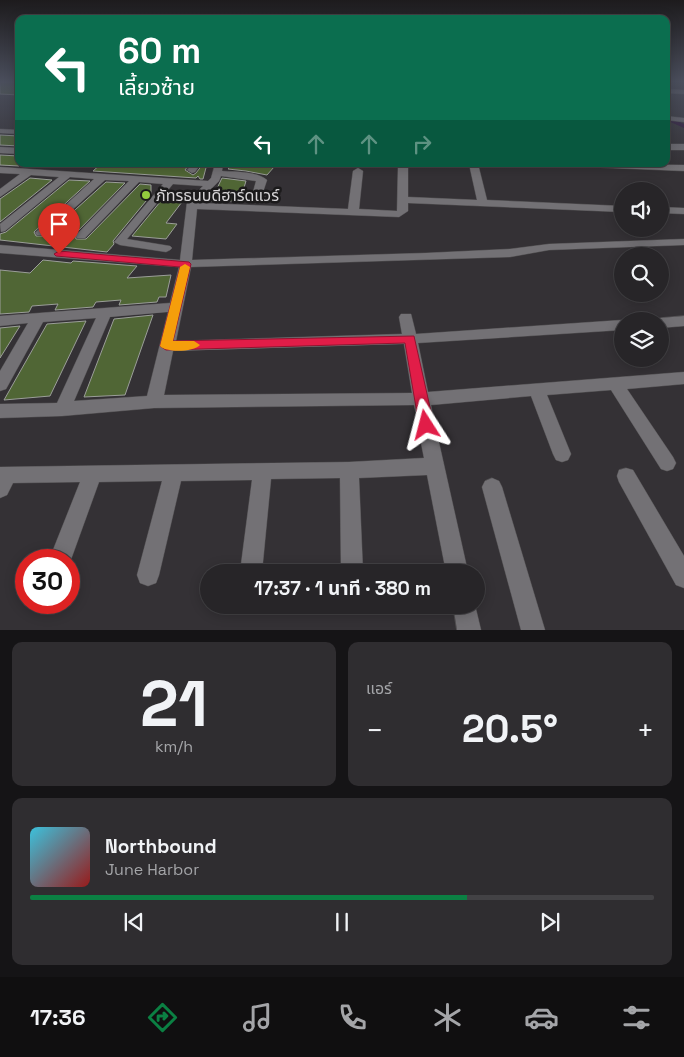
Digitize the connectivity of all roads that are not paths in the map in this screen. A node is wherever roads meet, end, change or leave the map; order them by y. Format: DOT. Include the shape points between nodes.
graph roads {
  1 [pos="670,118"];
  2 [pos="684,120"];
  3 [pos="0,131"];
  4 [pos="15,132"];
  5 [pos="670,147"];
  6 [pos="684,147"];
  7 [pos="15,149"];
  8 [pos="0,150"];
  9 [pos="403,167"];
  10 [pos="475,167"];
  11 [pos="660,167"];
  12 [pos="684,168"];
  13 [pos="0,170"];
  14 [pos="358,171"];
  15 [pos="29,172"];
  16 [pos="216,173"];
  17 [pos="68,174"];
  18 [pos="102,177"];
  19 [pos="137,179"];
  20 [pos="171,181"];
  21 [pos="258,192"];
  22 [pos="0,194"];
  23 [pos="403,200"];
  24 [pos="483,203"];
  25 [pos="191,206"];
  26 [pos="614,209"];
  27 [pos="669,210"];
  28 [pos="684,211"];
  29 [pos="353,212"];
  30 [pos="1,229"];
  31 [pos="41,233"];
  32 [pos="81,236"];
  33 [pos="684,242"];
  34 [pos="166,248"];
  35 [pos="2,253"];
  36 [pos="186,264"];
  37 [pos="176,307"];
  38 [pos="105,313"];
  39 [pos="40,317"];
  40 [pos="406,317"];
  41 [pos="0,320"];
  42 [pos="684,321"];
  43 [pos="669,322"];
  44 [pos="614,326"];
  45 [pos="410,339"];
  46 [pos="166,346"];
  47 [pos="684,378"];
  48 [pos="615,383"];
  49 [pos="0,385"];
  50 [pos="536,389"];
  51 [pos="422,399"];
  52 [pos="154,402"];
  53 [pos="62,409"];
  54 [pos="0,411"];
  55 [pos="562,454"];
  56 [pos="667,463"];
  57 [pos="436,466"];
  58 [pos="350,470"];
  59 [pos="262,471"];
  60 [pos="174,473"];
  61 [pos="93,474"];
  62 [pos="626,476"];
  63 [pos="2,480"];
  64 [pos="492,487"];
  65 [pos="64,549"];
  66 [pos="252,564"];
  67 [pos="352,564"];
  68 [pos="455,564"];
  69 [pos="148,574"];
  70 [pos="684,577"];
  71 [pos="466,614"];
  72 [pos="469,630"];
  73 [pos="533,630"];
  1 -- 2 [label="street"];
  3 -- 4 [label="street"];
  5 -- 6 [label="street"];
  7 -- 8 [label="street"];
  9 -- 23 [label="street"];
  10 -- 24 [label="street"];
  11 -- 12 [label="street"];
  13 -- 15 [label="street"];
  14 -- 29 [label="street"];
  15 -- 17 [label="street"];
  15 -- 22 [label="street"];
  16 -- 20 [label="street"];
  16 -- 21 [label="street" via="258,178 262,180"];
  16 -- 25 [label="street"];
  17 -- 18 [label="street"];
  17 -- 30 [label="street"];
  18 -- 19 [label="street"];
  18 -- 31 [label="street"];
  19 -- 20 [label="street"];
  19 -- 32 [label="street"];
  20 -- 34 [label="street" via="120,242"];
  23 -- 24 [label="street"];
  23 -- 29 [label="street" via="403,211 399,214"];
  24 -- 26 [label="street"];
  25 -- 29 [label="street"];
  25 -- 36 [label="street"];
  27 -- 28 [label="street"];
  33 -- 36 [label="street" via="549,247 510,253 426,257"];
  35 -- 36 [label="street"];
  36 -- 37 [label="street"];
  37 -- 38 [label="street"];
  37 -- 46 [label="street"];
  38 -- 39 [label="street"];
  38 -- 53 [label="street"];
  39 -- 41 [label="street"];
  39 -- 49 [label="street"];
  40 -- 45 [label="street"];
  42 -- 43 [label="street"];
  44 -- 45 [label="street"];
  45 -- 46 [label="street"];
  45 -- 51 [label="street"];
  46 -- 52 [label="street"];
  47 -- 48 [label="street"];
  48 -- 50 [label="street"];
  48 -- 56 [label="street"];
  50 -- 51 [label="street"];
  50 -- 55 [label="street"];
  51 -- 52 [label="street"];
  51 -- 57 [label="street"];
  52 -- 53 [label="street"];
  53 -- 54 [label="street"];
  57 -- 58 [label="street"];
  57 -- 68 [label="street"];
  58 -- 59 [label="street"];
  58 -- 67 [label="street"];
  59 -- 60 [label="street"];
  59 -- 66 [label="street"];
  60 -- 61 [label="street"];
  60 -- 69 [label="street"];
  61 -- 63 [label="street"];
  61 -- 65 [label="street"];
  62 -- 70 [label="street"];
  64 -- 73 [label="street"];
  71 -- 72 [label="street"];
}
